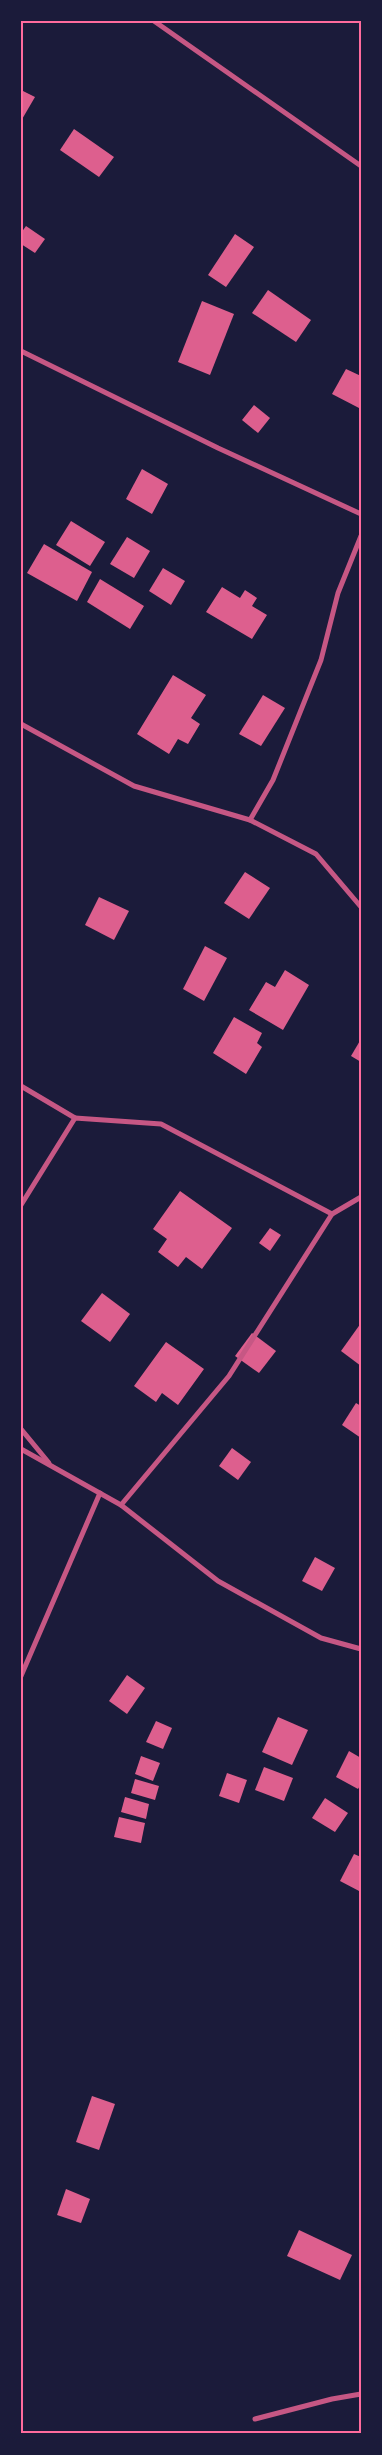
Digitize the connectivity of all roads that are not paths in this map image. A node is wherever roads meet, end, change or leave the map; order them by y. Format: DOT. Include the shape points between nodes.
graph roads {
  1 [pos="154,21"];
  2 [pos="361,166"];
  3 [pos="21,352"];
  4 [pos="361,514"];
  5 [pos="361,536"];
  6 [pos="21,724"];
  7 [pos="250,820"];
  8 [pos="361,907"];
  9 [pos="21,1086"];
  10 [pos="75,1118"];
  11 [pos="361,1197"];
  12 [pos="21,1205"];
  13 [pos="332,1214"];
  14 [pos="21,1429"];
  15 [pos="21,1449"];
  16 [pos="51,1466"];
  17 [pos="100,1493"];
  18 [pos="121,1505"];
  19 [pos="361,1649"];
  20 [pos="21,1676"];
  21 [pos="361,2394"];
  22 [pos="255,2419"];
  1 -- 2 [label="street"];
  3 -- 4 [label="street"];
  5 -- 7 [label="street" via="338,593 321,660 274,780"];
  6 -- 7 [label="street" via="134,786"];
  7 -- 8 [label="street" via="316,854"];
  9 -- 10 [label="street"];
  10 -- 12 [label="street"];
  10 -- 13 [label="street" via="161,1124"];
  11 -- 13 [label="street"];
  13 -- 18 [label="street" via="229,1376"];
  14 -- 16 [label="street"];
  15 -- 16 [label="street"];
  16 -- 17 [label="street"];
  17 -- 18 [label="street"];
  17 -- 20 [label="street"];
  18 -- 19 [label="street" via="218,1581 320,1638"];
  21 -- 22 [label="street"];
}
